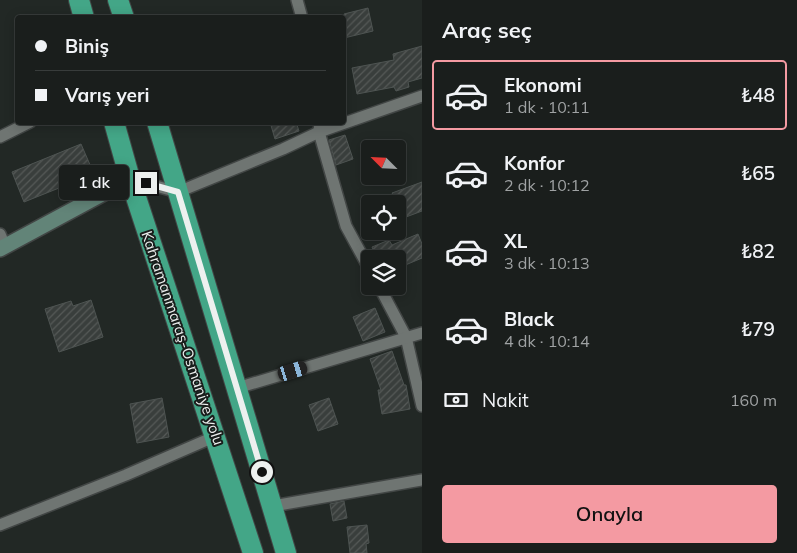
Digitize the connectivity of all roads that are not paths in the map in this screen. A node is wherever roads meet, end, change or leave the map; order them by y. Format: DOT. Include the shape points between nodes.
graph roads {
  1 [pos="78,0"];
  2 [pos="118,0"];
  3 [pos="297,0"];
  4 [pos="83,15"];
  5 [pos="123,15"];
  6 [pos="301,15"];
  7 [pos="422,96"];
  8 [pos="346,119"];
  9 [pos="24,125"];
  10 [pos="115,125"];
  11 [pos="157,125"];
  12 [pos="319,127"];
  13 [pos="0,137"];
  14 [pos="130,179"];
  15 [pos="178,192"];
  16 [pos="2,243"];
  17 [pos="361,254"];
  18 [pos="384,295"];
  19 [pos="422,333"];
  20 [pos="406,337"];
  21 [pos="237,388"];
  22 [pos="422,406"];
  23 [pos="216,436"];
  24 [pos="422,480"];
  25 [pos="272,506"];
  26 [pos="0,525"];
  27 [pos="253,553"];
  28 [pos="286,553"];
  1 -- 4 [label="highway"];
  2 -- 5 [label="highway"];
  3 -- 6 [label="street"];
  7 -- 8 [label="street"];
  9 -- 13 [label="street"];
  10 -- 14 [label="highway, Kahramanmaraş-Osmaniye yolu"];
  11 -- 15 [label="highway"];
  12 -- 15 [label="street" via="283,149"];
  12 -- 17 [label="street" via="346,226"];
  14 -- 15 [label="street"];
  14 -- 16 [label="street"];
  14 -- 23 [label="highway, Kahramanmaraş-Osmaniye yolu"];
  15 -- 21 [label="highway"];
  18 -- 20 [label="street"];
  19 -- 20 [label="street"];
  20 -- 21 [label="street"];
  20 -- 22 [label="street"];
  21 -- 25 [label="highway"];
  23 -- 26 [label="street"];
  23 -- 27 [label="highway, Kahramanmaraş-Osmaniye yolu"];
  24 -- 25 [label="street"];
  25 -- 28 [label="highway"];
}
